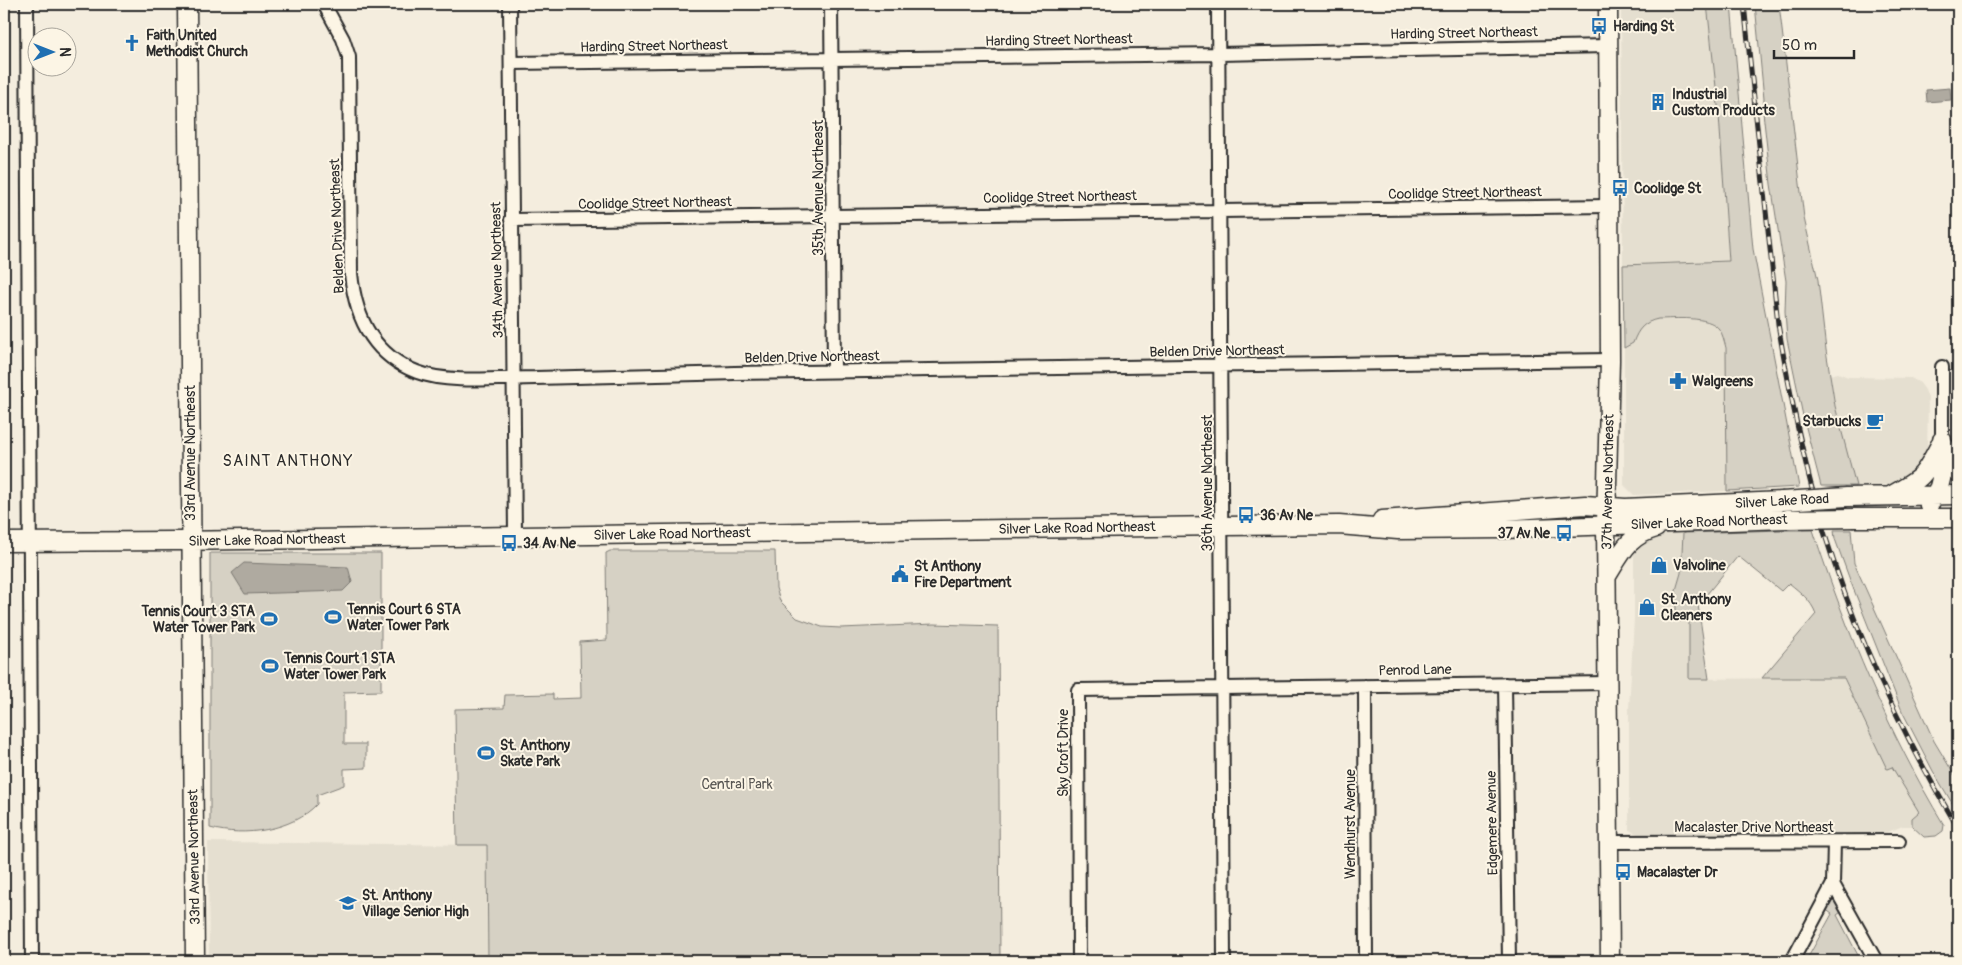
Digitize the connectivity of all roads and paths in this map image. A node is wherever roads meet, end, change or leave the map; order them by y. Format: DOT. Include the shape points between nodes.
graph roads {
  1 [pos="27,4"];
  2 [pos="187,4"];
  3 [pos="324,4"];
  4 [pos="510,4"];
  5 [pos="832,4"];
  6 [pos="1218,4"];
  7 [pos="1608,4"];
  8 [pos="1608,46"];
  9 [pos="1219,54"];
  10 [pos="832,58"];
  11 [pos="511,63"];
  12 [pos="1609,206"];
  13 [pos="1220,210"];
  14 [pos="833,215"];
  15 [pos="511,220"];
  16 [pos="1610,360"];
  17 [pos="1222,366"];
  18 [pos="1942,366"];
  19 [pos="834,371"];
  20 [pos="514,378"];
  21 [pos="1942,440"];
  22 [pos="1958,473"];
  23 [pos="1958,495"];
  24 [pos="1891,496"];
  25 [pos="1934,496"];
  26 [pos="1607,506"];
  27 [pos="1908,518"];
  28 [pos="1958,518"];
  29 [pos="1674,523"];
  30 [pos="1340,525"];
  31 [pos="1606,525"];
  32 [pos="1222,526"];
  33 [pos="515,535"];
  34 [pos="30,541"];
  35 [pos="191,541"];
  36 [pos="4,542"];
  37 [pos="1607,577"];
  38 [pos="1608,683"];
  39 [pos="1505,684"];
  40 [pos="1365,686"];
  41 [pos="1223,688"];
  42 [pos="1899,841"];
  43 [pos="1609,842"];
  44 [pos="1834,842"];
  45 [pos="1833,884"];
  46 [pos="32,961"];
  47 [pos="195,961"];
  48 [pos="1079,961"];
  49 [pos="1224,961"];
  50 [pos="1366,961"];
  51 [pos="1509,961"];
  52 [pos="1610,961"];
  53 [pos="1792,961"];
  54 [pos="1876,961"];
  1 -- 34 [label="street"];
  2 -- 35 [label="main road, 33rd Avenue Northeast"];
  3 -- 20 [label="street, Belden Drive Northeast" via="349,57 351,273 358,314 381,348 416,371 436,377"];
  4 -- 11 [label="street, 34th Avenue Northeast"];
  5 -- 10 [label="street, 35th Avenue Northeast"];
  6 -- 9 [label="street, 36th Avenue Northeast"];
  7 -- 8 [label="main road, 37th Avenue Northeast"];
  8 -- 9 [label="street, Harding Street Northeast"];
  8 -- 12 [label="main road, 37th Avenue Northeast"];
  9 -- 10 [label="street, Harding Street Northeast"];
  9 -- 13 [label="street, 36th Avenue Northeast"];
  10 -- 11 [label="street, Harding Street Northeast"];
  10 -- 14 [label="street, 35th Avenue Northeast"];
  11 -- 15 [label="street, 34th Avenue Northeast"];
  12 -- 13 [label="street, Coolidge Street Northeast"];
  12 -- 16 [label="main road, 37th Avenue Northeast"];
  13 -- 14 [label="street, Coolidge Street Northeast"];
  13 -- 17 [label="street, 36th Avenue Northeast"];
  14 -- 15 [label="street, Coolidge Street Northeast"];
  14 -- 19 [label="street, 35th Avenue Northeast"];
  15 -- 20 [label="street, 34th Avenue Northeast"];
  16 -- 17 [label="street, Belden Drive Northeast"];
  16 -- 26 [label="main road, 37th Avenue Northeast"];
  17 -- 19 [label="street, Belden Drive Northeast"];
  17 -- 32 [label="street, 36th Avenue Northeast"];
  18 -- 21 [label="street"];
  19 -- 20 [label="street, Belden Drive Northeast"];
  20 -- 33 [label="street, 34th Avenue Northeast"];
  21 -- 22 [label="main road"];
  21 -- 24 [label="main road" via="1921,477"];
  21 -- 25 [label="main road" via="1941,479"];
  23 -- 25 [label="main road, Silver Lake Road"];
  24 -- 25 [label="main road, Silver Lake Road"];
  24 -- 26 [label="main road, Silver Lake Road, bridge" via="1625,508"];
  25 -- 27 [label="main road" via="1928,506"];
  26 -- 30 [label="main road, Silver Lake Road Northeast" via="1397,518"];
  26 -- 31 [label="main road, 37th Avenue Northeast"];
  27 -- 28 [label="main road, Silver Lake Road Northeast"];
  27 -- 29 [label="main road, Silver Lake Road Northeast, bridge"];
  29 -- 31 [label="main road, Silver Lake Road Northeast"];
  29 -- 37 [label="main road" via="1642,532 1633,538"];
  30 -- 31 [label="main road, Silver Lake Road Northeast" via="1398,530"];
  30 -- 32 [label="main road, Silver Lake Road Northeast"];
  31 -- 37 [label="main road, 37th Avenue Northeast"];
  32 -- 33 [label="main road, Silver Lake Road Northeast"];
  32 -- 41 [label="street, 36th Avenue Northeast"];
  33 -- 35 [label="main road, Silver Lake Road Northeast"];
  34 -- 35 [label="main road, Silver Lake Road Northeast"];
  34 -- 36 [label="main road, Silver Lake Road Northeast"];
  34 -- 46 [label="street"];
  35 -- 47 [label="main road, 33rd Avenue Northeast"];
  37 -- 38 [label="main road, 37th Avenue Northeast"];
  38 -- 39 [label="street, Penrod Lane"];
  38 -- 43 [label="main road, 37th Avenue Northeast"];
  39 -- 40 [label="street, Penrod Lane"];
  39 -- 51 [label="street, Edgemere Avenue"];
  40 -- 41 [label="street, Penrod Lane"];
  40 -- 50 [label="street, Wendhurst Avenue"];
  41 -- 48 [label="street, Sky Croft Drive" via="1078,690"];
  41 -- 49 [label="street, 36th Avenue Northeast"];
  42 -- 44 [label="street, Macalaster Drive Northeast"];
  43 -- 44 [label="street, Macalaster Drive Northeast"];
  43 -- 52 [label="main road, 37th Avenue Northeast"];
  44 -- 45 [label="street"];
  45 -- 53 [label="street"];
  45 -- 54 [label="street"];
}
